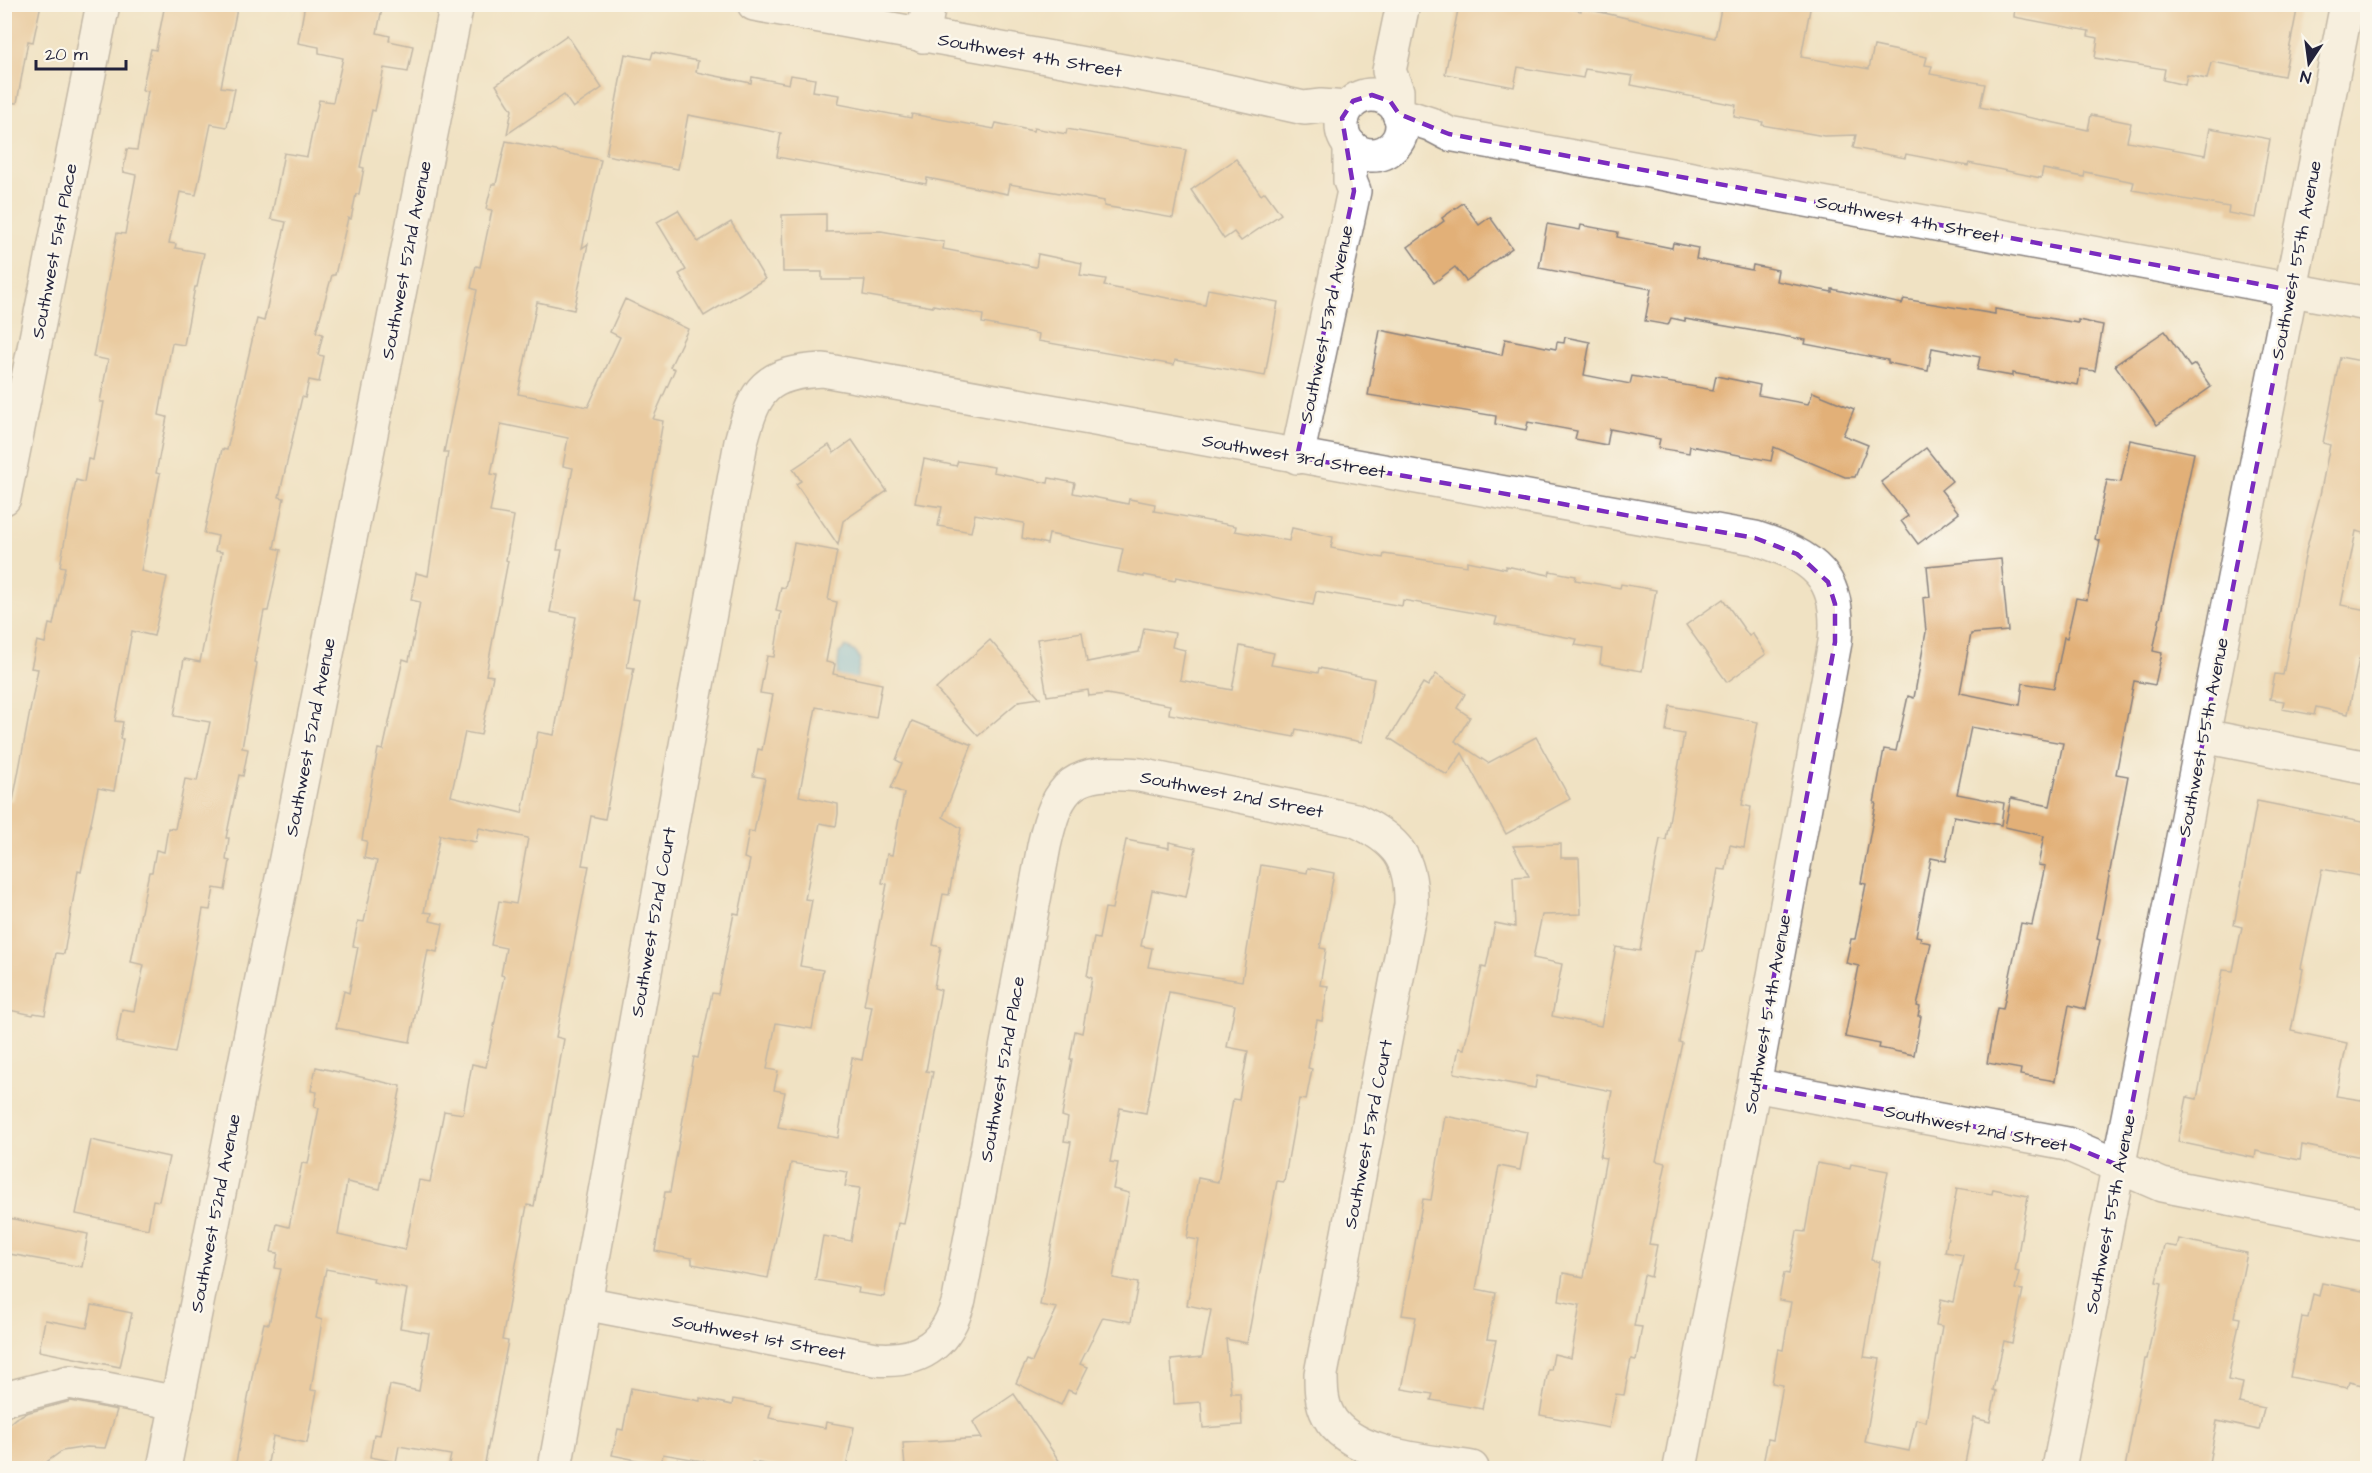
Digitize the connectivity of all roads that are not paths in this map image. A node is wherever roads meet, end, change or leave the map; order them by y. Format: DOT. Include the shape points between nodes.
graph roads {
  1 [pos="103,4"];
  2 [pos="457,4"];
  3 [pos="754,4"];
  4 [pos="929,4"];
  5 [pos="1403,4"];
  6 [pos="2347,4"];
  7 [pos="923,36"];
  8 [pos="1375,119"];
  9 [pos="2291,290"];
  10 [pos="2367,304"];
  11 [pos="770,382"];
  12 [pos="1297,457"];
  13 [pos="4,498"];
  14 [pos="1813,565"];
  15 [pos="2203,736"];
  16 [pos="2367,768"];
  17 [pos="1067,787"];
  18 [pos="1393,843"];
  19 [pos="1754,1085"];
  20 [pos="2120,1166"];
  21 [pos="2367,1225"];
  22 [pos="584,1303"];
  23 [pos="932,1346"];
  24 [pos="4,1399"];
  25 [pos="177,1403"];
  26 [pos="164,1468"];
  27 [pos="555,1468"];
  28 [pos="1472,1468"];
  29 [pos="1680,1468"];
  30 [pos="2059,1468"];
  1 -- 13 [label="street, Southwest 51st Place"];
  2 -- 25 [label="street, Southwest 52nd Avenue"];
  3 -- 7 [label="street, Southwest 4th Street"];
  4 -- 7 [label="street"];
  5 -- 8 [label="street, Southwest 53rd Avenue"];
  6 -- 9 [label="street, Southwest 55th Avenue"];
  7 -- 8 [label="street, Southwest 4th Street" via="1200,85 1304,108 1331,128"];
  8 -- 9 [label="street, Southwest 4th Street" via="1430,124 1449,134"];
  8 -- 12 [label="street, Southwest 53rd Avenue" via="1372,172 1354,191"];
  9 -- 10 [label="street, Southwest 4th Street"];
  9 -- 15 [label="street, Southwest 55th Avenue"];
  11 -- 12 [label="street, Southwest 3rd Street" via="801,371 854,374"];
  11 -- 22 [label="street, Southwest 52nd Court" via="752,405 735,470"];
  12 -- 14 [label="street, Southwest 3rd Street" via="1755,538 1788,550"];
  14 -- 19 [label="street, Southwest 54th Avenue" via="1828,582 1835,604 1835,642"];
  15 -- 16 [label="street"];
  15 -- 20 [label="street, Southwest 55th Avenue"];
  17 -- 18 [label="street, Southwest 2nd Street" via="1096,775 1140,775 1348,818"];
  17 -- 23 [label="street, Southwest 52nd Place" via="1052,814 1044,846 959,1300 949,1329"];
  18 -- 28 [label="street, Southwest 53rd Court" via="1408,867 1411,905 1321,1374 1323,1400 1335,1426 1372,1448"];
  19 -- 20 [label="street, Southwest 2nd Street" via="2067,1144"];
  19 -- 29 [label="street, Southwest 54th Avenue"];
  20 -- 21 [label="street, Southwest 2nd Street" via="2162,1185"];
  20 -- 30 [label="street, Southwest 55th Avenue"];
  22 -- 23 [label="street, Southwest 1st Street" via="876,1359 904,1359"];
  22 -- 27 [label="street, Southwest 52nd Court"];
  24 -- 25 [label="street" via="70,1382"];
  25 -- 26 [label="street, Southwest 52nd Avenue"];
}
